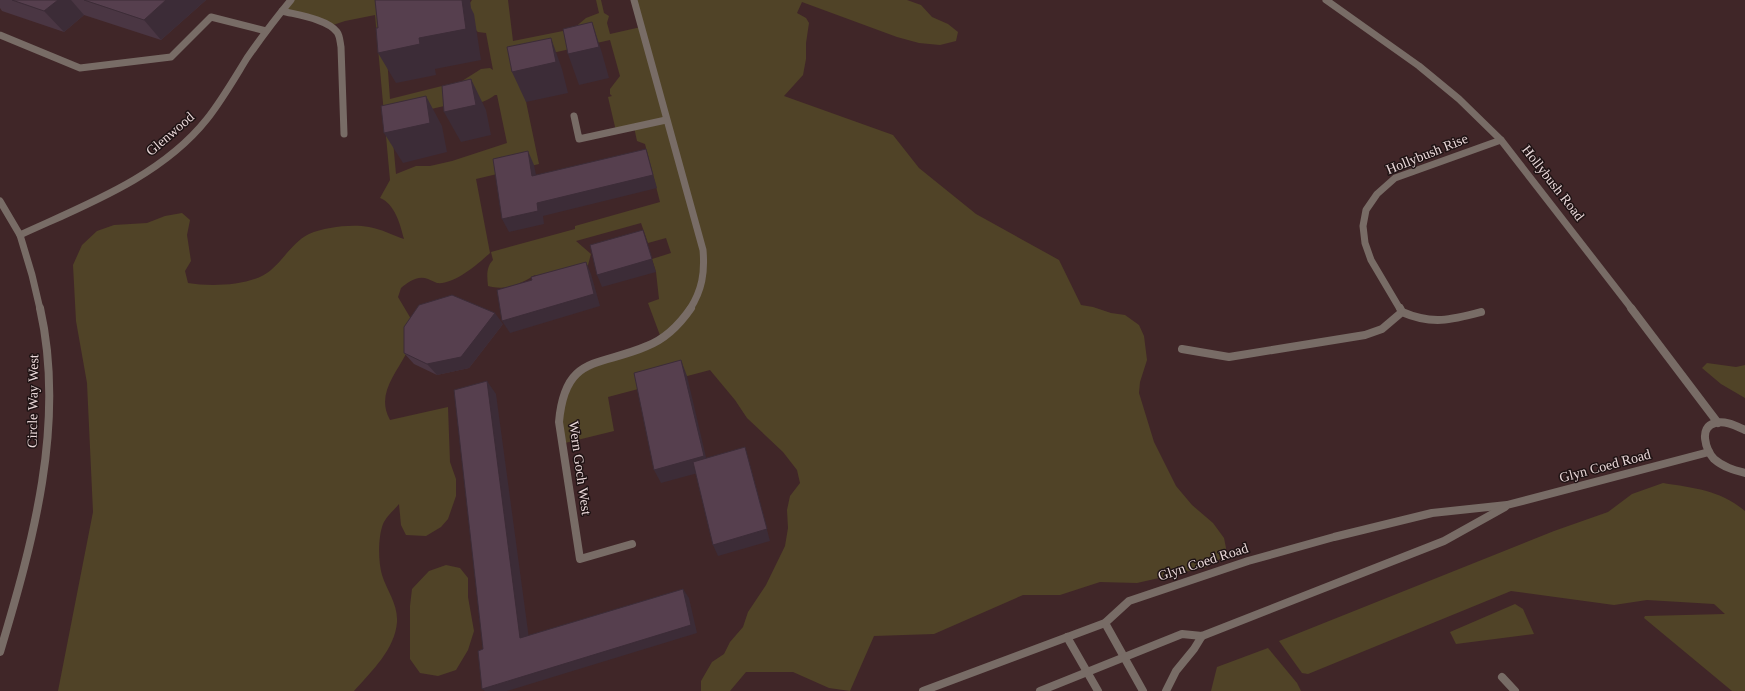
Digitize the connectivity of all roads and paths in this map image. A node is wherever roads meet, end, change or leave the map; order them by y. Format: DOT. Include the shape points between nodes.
graph roads {
  1 [pos="291,0"];
  2 [pos="634,0"];
  3 [pos="1326,0"];
  4 [pos="282,11"];
  5 [pos="266,31"];
  6 [pos="0,35"];
  7 [pos="574,116"];
  8 [pos="666,120"];
  9 [pos="344,134"];
  10 [pos="1501,140"];
  11 [pos="0,201"];
  12 [pos="20,235"];
  13 [pos="1402,312"];
  14 [pos="1481,312"];
  15 [pos="1182,349"];
  16 [pos="1718,423"];
  17 [pos="1745,430"];
  18 [pos="1709,452"];
  19 [pos="1745,473"];
  20 [pos="1507,505"];
  21 [pos="632,544"];
  22 [pos="1105,623"];
  23 [pos="1202,636"];
  24 [pos="1067,637"];
  25 [pos="0,652"];
  26 [pos="1124,657"];
  27 [pos="1087,672"];
  28 [pos="1502,677"];
  29 [pos="923,691"];
  30 [pos="1040,691"];
  31 [pos="1098,691"];
  32 [pos="1143,691"];
  33 [pos="1166,691"];
  34 [pos="1515,691"];
  1 -- 4 [label="street, Glenwood"];
  2 -- 8 [label="street, Wern Goch West"];
  3 -- 10 [label="street, Hollybush Road" via="1419,66 1459,99"];
  4 -- 5 [label="street, Glenwood"];
  4 -- 9 [label="street" via="330,26 336,31 340,39"];
  5 -- 6 [label="street" via="210,17 171,57 80,68"];
  5 -- 12 [label="street, Glenwood" via="206,120 168,156 119,188"];
  7 -- 8 [label="street" via="579,139"];
  8 -- 21 [label="street, Wern Goch West" via="704,250 702,284 696,300 672,330 654,343 589,365 574,376 560,407 561,444 580,559"];
  10 -- 13 [label="street, Hollybush Rise" via="1395,178 1380,188 1372,199 1364,213 1363,224 1368,253"];
  10 -- 16 [label="street, Hollybush Road"];
  11 -- 12 [label="street, Circle Way West"];
  12 -- 25 [label="street, Circle Way West" via="43,323 48,370 48,431 45,463 24,571"];
  13 -- 14 [label="street" via="1420,320 1439,321"];
  13 -- 15 [label="street" via="1382,329 1365,335 1229,357"];
  16 -- 17 [label="street" via="1735,425"];
  16 -- 18 [label="street" via="1710,425 1703,436"];
  18 -- 19 [label="street" via="1725,467"];
  18 -- 20 [label="street, Glyn Coed Road"];
  20 -- 22 [label="street, Glyn Coed Road" via="1432,513 1248,561 1129,601"];
  20 -- 23 [label="street, Glyn Coed Road" via="1444,541"];
  22 -- 24 [label="street, Glyn Coed Road"];
  22 -- 26 [label="street"];
  23 -- 26 [label="street, Glyn Coed Road" via="1182,634"];
  23 -- 33 [label="street" via="1176,671"];
  24 -- 27 [label="street"];
  24 -- 29 [label="street, Glyn Coed Road"];
  26 -- 27 [label="street, Glyn Coed Road"];
  26 -- 32 [label="street"];
  27 -- 30 [label="street, Glyn Coed Road"];
  27 -- 31 [label="street"];
  28 -- 34 [label="street"];
}
